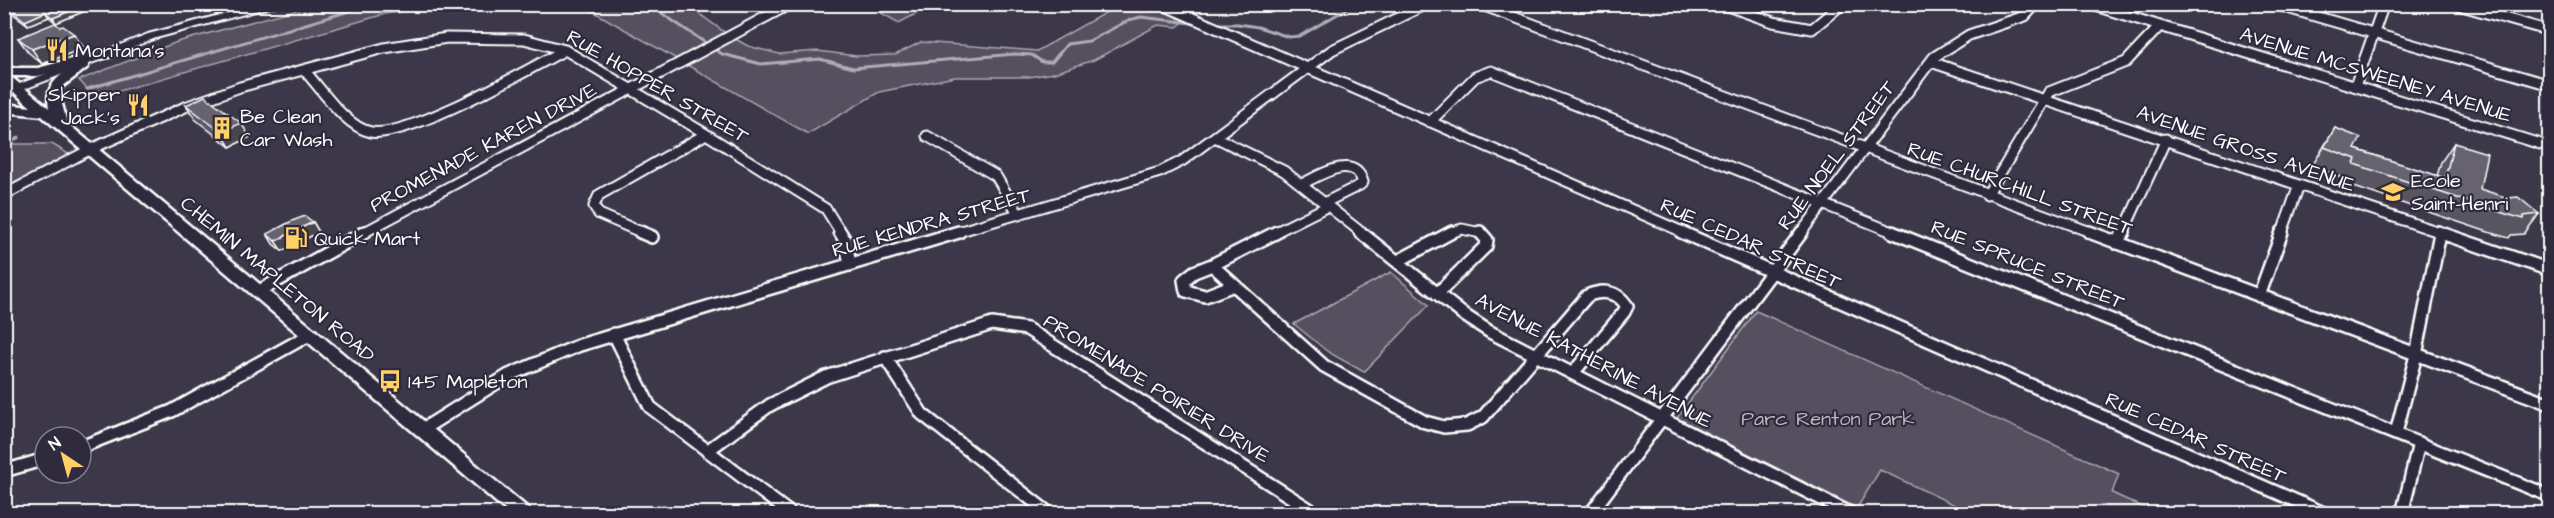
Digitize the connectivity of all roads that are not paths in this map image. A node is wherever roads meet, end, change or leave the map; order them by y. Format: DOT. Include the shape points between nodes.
graph roads {
  1 [pos="276,4"];
  2 [pos="790,4"];
  3 [pos="1161,4"];
  4 [pos="1427,4"];
  5 [pos="1479,4"];
  6 [pos="1722,4"];
  7 [pos="1842,4"];
  8 [pos="2036,4"];
  9 [pos="2089,4"];
  10 [pos="2274,4"];
  11 [pos="2384,4"];
  12 [pos="2455,4"];
  13 [pos="2160,26"];
  14 [pos="2550,31"];
  15 [pos="2374,34"];
  16 [pos="565,50"];
  17 [pos="108,53"];
  18 [pos="89,60"];
  19 [pos="1931,62"];
  20 [pos="1307,68"];
  21 [pos="304,70"];
  22 [pos="4,72"];
  23 [pos="4,77"];
  24 [pos="2550,85"];
  25 [pos="2355,86"];
  26 [pos="18,88"];
  27 [pos="631,89"];
  28 [pos="4,94"];
  29 [pos="2045,99"];
  30 [pos="4,108"];
  31 [pos="54,118"];
  32 [pos="1430,122"];
  33 [pos="706,134"];
  34 [pos="927,136"];
  35 [pos="1215,137"];
  36 [pos="2166,139"];
  37 [pos="2550,147"];
  38 [pos="91,149"];
  39 [pos="1866,150"];
  40 [pos="1302,184"];
  41 [pos="2299,185"];
  42 [pos="4,195"];
  43 [pos="1987,195"];
  44 [pos="1824,203"];
  45 [pos="1326,204"];
  46 [pos="1019,215"];
  47 [pos="2440,232"];
  48 [pos="652,237"];
  49 [pos="2118,240"];
  50 [pos="1398,261"];
  51 [pos="850,264"];
  52 [pos="1212,265"];
  53 [pos="2550,270"];
  54 [pos="1772,272"];
  55 [pos="1234,285"];
  56 [pos="259,291"];
  57 [pos="1437,294"];
  58 [pos="2259,296"];
  59 [pos="311,334"];
  60 [pos="614,334"];
  61 [pos="1537,355"];
  62 [pos="2416,355"];
  63 [pos="885,357"];
  64 [pos="1573,373"];
  65 [pos="2550,404"];
  66 [pos="1663,418"];
  67 [pos="423,429"];
  68 [pos="2396,433"];
  69 [pos="93,442"];
  70 [pos="2420,443"];
  71 [pos="707,451"];
  72 [pos="33,463"];
  73 [pos="4,471"];
  74 [pos="2550,496"];
  75 [pos="2295,507"];
  76 [pos="523,513"];
  77 [pos="791,513"];
  78 [pos="1050,513"];
  79 [pos="1317,513"];
  80 [pos="1591,513"];
  81 [pos="1851,513"];
  82 [pos="2326,513"];
  83 [pos="2402,513"];
  1 -- 17 [label="street" via="183,27"];
  2 -- 27 [label="street, PROMENADE KAREN DRIVE"];
  3 -- 20 [label="street, RUE CEDAR STREET"];
  4 -- 20 [label="street, RUE KENDRA STREET" via="1332,50"];
  5 -- 39 [label="street, RUE CHURCHILL STREET"];
  6 -- 7 [label="street" via="1773,22 1812,29"];
  8 -- 19 [label="street, RUE NOEL STREET" via="2025,16 1969,35"];
  9 -- 13 [label="street, AVENUE MCSWEENEY AVENUE"];
  10 -- 15 [label="street"];
  11 -- 15 [label="street"];
  12 -- 14 [label="street"];
  13 -- 25 [label="street, AVENUE MCSWEENEY AVENUE"];
  13 -- 29 [label="street" via="2126,62 2049,93"];
  15 -- 24 [label="street"];
  15 -- 25 [label="street"];
  16 -- 21 [label="street, RUE HOPPER STREET" via="524,39 447,38 384,48"];
  16 -- 21 [label="street" via="433,116 387,134 370,132 346,117"];
  16 -- 27 [label="street, RUE HOPPER STREET"];
  17 -- 18 [label="street"];
  17 -- 22 [label="main road" via="38,72"];
  18 -- 26 [label="street"];
  18 -- 31 [label="main road" via="55,86"];
  19 -- 29 [label="street, AVENUE GROSS AVENUE"];
  19 -- 39 [label="street, RUE NOEL STREET"];
  20 -- 32 [label="street, RUE CEDAR STREET"];
  20 -- 35 [label="street, RUE KENDRA STREET"];
  21 -- 38 [label="street, RUE HOPPER STREET" via="185,107"];
  23 -- 26 [label="main road, CHEMIN MAPLETON ROAD"];
  25 -- 37 [label="street, AVENUE MCSWEENEY AVENUE"];
  26 -- 28 [label="street"];
  26 -- 31 [label="main road, CHEMIN MAPLETON ROAD"];
  27 -- 33 [label="street, RUE HOPPER STREET"];
  27 -- 56 [label="street, PROMENADE KAREN DRIVE"];
  29 -- 36 [label="street, AVENUE GROSS AVENUE"];
  29 -- 43 [label="street"];
  30 -- 31 [label="main road"];
  31 -- 38 [label="main road, CHEMIN MAPLETON ROAD"];
  32 -- 44 [label="street, RUE SPRUCE STREET" via="1474,77 1491,71"];
  32 -- 54 [label="street, RUE CEDAR STREET"];
  33 -- 48 [label="street" via="599,195 594,206 599,214"];
  33 -- 51 [label="street, RUE HOPPER STREET" via="826,209 846,242"];
  34 -- 46 [label="street" via="996,176"];
  35 -- 40 [label="street, AVENUE KATHERINE AVENUE"];
  35 -- 46 [label="street, RUE KENDRA STREET" via="1160,172"];
  36 -- 41 [label="street, AVENUE GROSS AVENUE"];
  36 -- 49 [label="street"];
  38 -- 42 [label="street, RUE HOPPER STREET"];
  38 -- 56 [label="main road, CHEMIN MAPLETON ROAD"];
  39 -- 43 [label="street, RUE CHURCHILL STREET"];
  39 -- 44 [label="street, RUE NOEL STREET"];
  40 -- 45 [label="street, AVENUE KATHERINE AVENUE"];
  40 -- 45 [label="street" via="1342,167 1360,173 1360,185"];
  41 -- 47 [label="street, AVENUE GROSS AVENUE"];
  41 -- 58 [label="street"];
  43 -- 49 [label="street, RUE CHURCHILL STREET"];
  44 -- 54 [label="street, RUE NOEL STREET"];
  44 -- 68 [label="street, RUE SPRUCE STREET"];
  45 -- 50 [label="street, AVENUE KATHERINE AVENUE"];
  45 -- 52 [label="street"];
  46 -- 51 [label="street, RUE KENDRA STREET"];
  47 -- 53 [label="street, AVENUE GROSS AVENUE"];
  47 -- 62 [label="street"];
  49 -- 58 [label="street, RUE CHURCHILL STREET"];
  50 -- 57 [label="street, AVENUE KATHERINE AVENUE"];
  50 -- 57 [label="street" via="1454,231 1479,231 1487,240 1486,246"];
  51 -- 60 [label="street, RUE KENDRA STREET"];
  52 -- 55 [label="street"];
  52 -- 55 [label="street" via="1188,276 1184,280 1186,291 1201,297"];
  54 -- 66 [label="street, RUE NOEL STREET"];
  54 -- 75 [label="street, RUE CEDAR STREET"];
  55 -- 61 [label="street" via="1324,366 1425,422 1444,427 1467,425 1483,417"];
  56 -- 59 [label="main road, CHEMIN MAPLETON ROAD"];
  57 -- 61 [label="street, AVENUE KATHERINE AVENUE" via="1491,332"];
  58 -- 62 [label="street, RUE CHURCHILL STREET"];
  59 -- 67 [label="main road, CHEMIN MAPLETON ROAD"];
  59 -- 69 [label="street" via="172,411"];
  60 -- 67 [label="street, RUE KENDRA STREET" via="509,375"];
  60 -- 71 [label="street" via="650,407"];
  61 -- 64 [label="street, AVENUE KATHERINE AVENUE"];
  61 -- 64 [label="street" via="1587,296 1611,292 1627,306"];
  62 -- 65 [label="street, RUE CHURCHILL STREET"];
  62 -- 68 [label="street"];
  63 -- 71 [label="street, PROMENADE POIRIER DRIVE" via="825,377 770,405"];
  63 -- 78 [label="street" via="922,414"];
  63 -- 79 [label="street, PROMENADE POIRIER DRIVE" via="992,324 1028,329"];
  64 -- 66 [label="street, AVENUE KATHERINE AVENUE"];
  66 -- 80 [label="street, RUE NOEL STREET"];
  66 -- 81 [label="street, AVENUE KATHERINE AVENUE"];
  67 -- 76 [label="main road, CHEMIN MAPLETON ROAD"];
  68 -- 70 [label="street, RUE SPRUCE STREET"];
  70 -- 74 [label="street, RUE SPRUCE STREET"];
  70 -- 83 [label="street"];
  71 -- 77 [label="street"];
  72 -- 73 [label="street"];
  75 -- 82 [label="street, RUE CEDAR STREET"];
}
